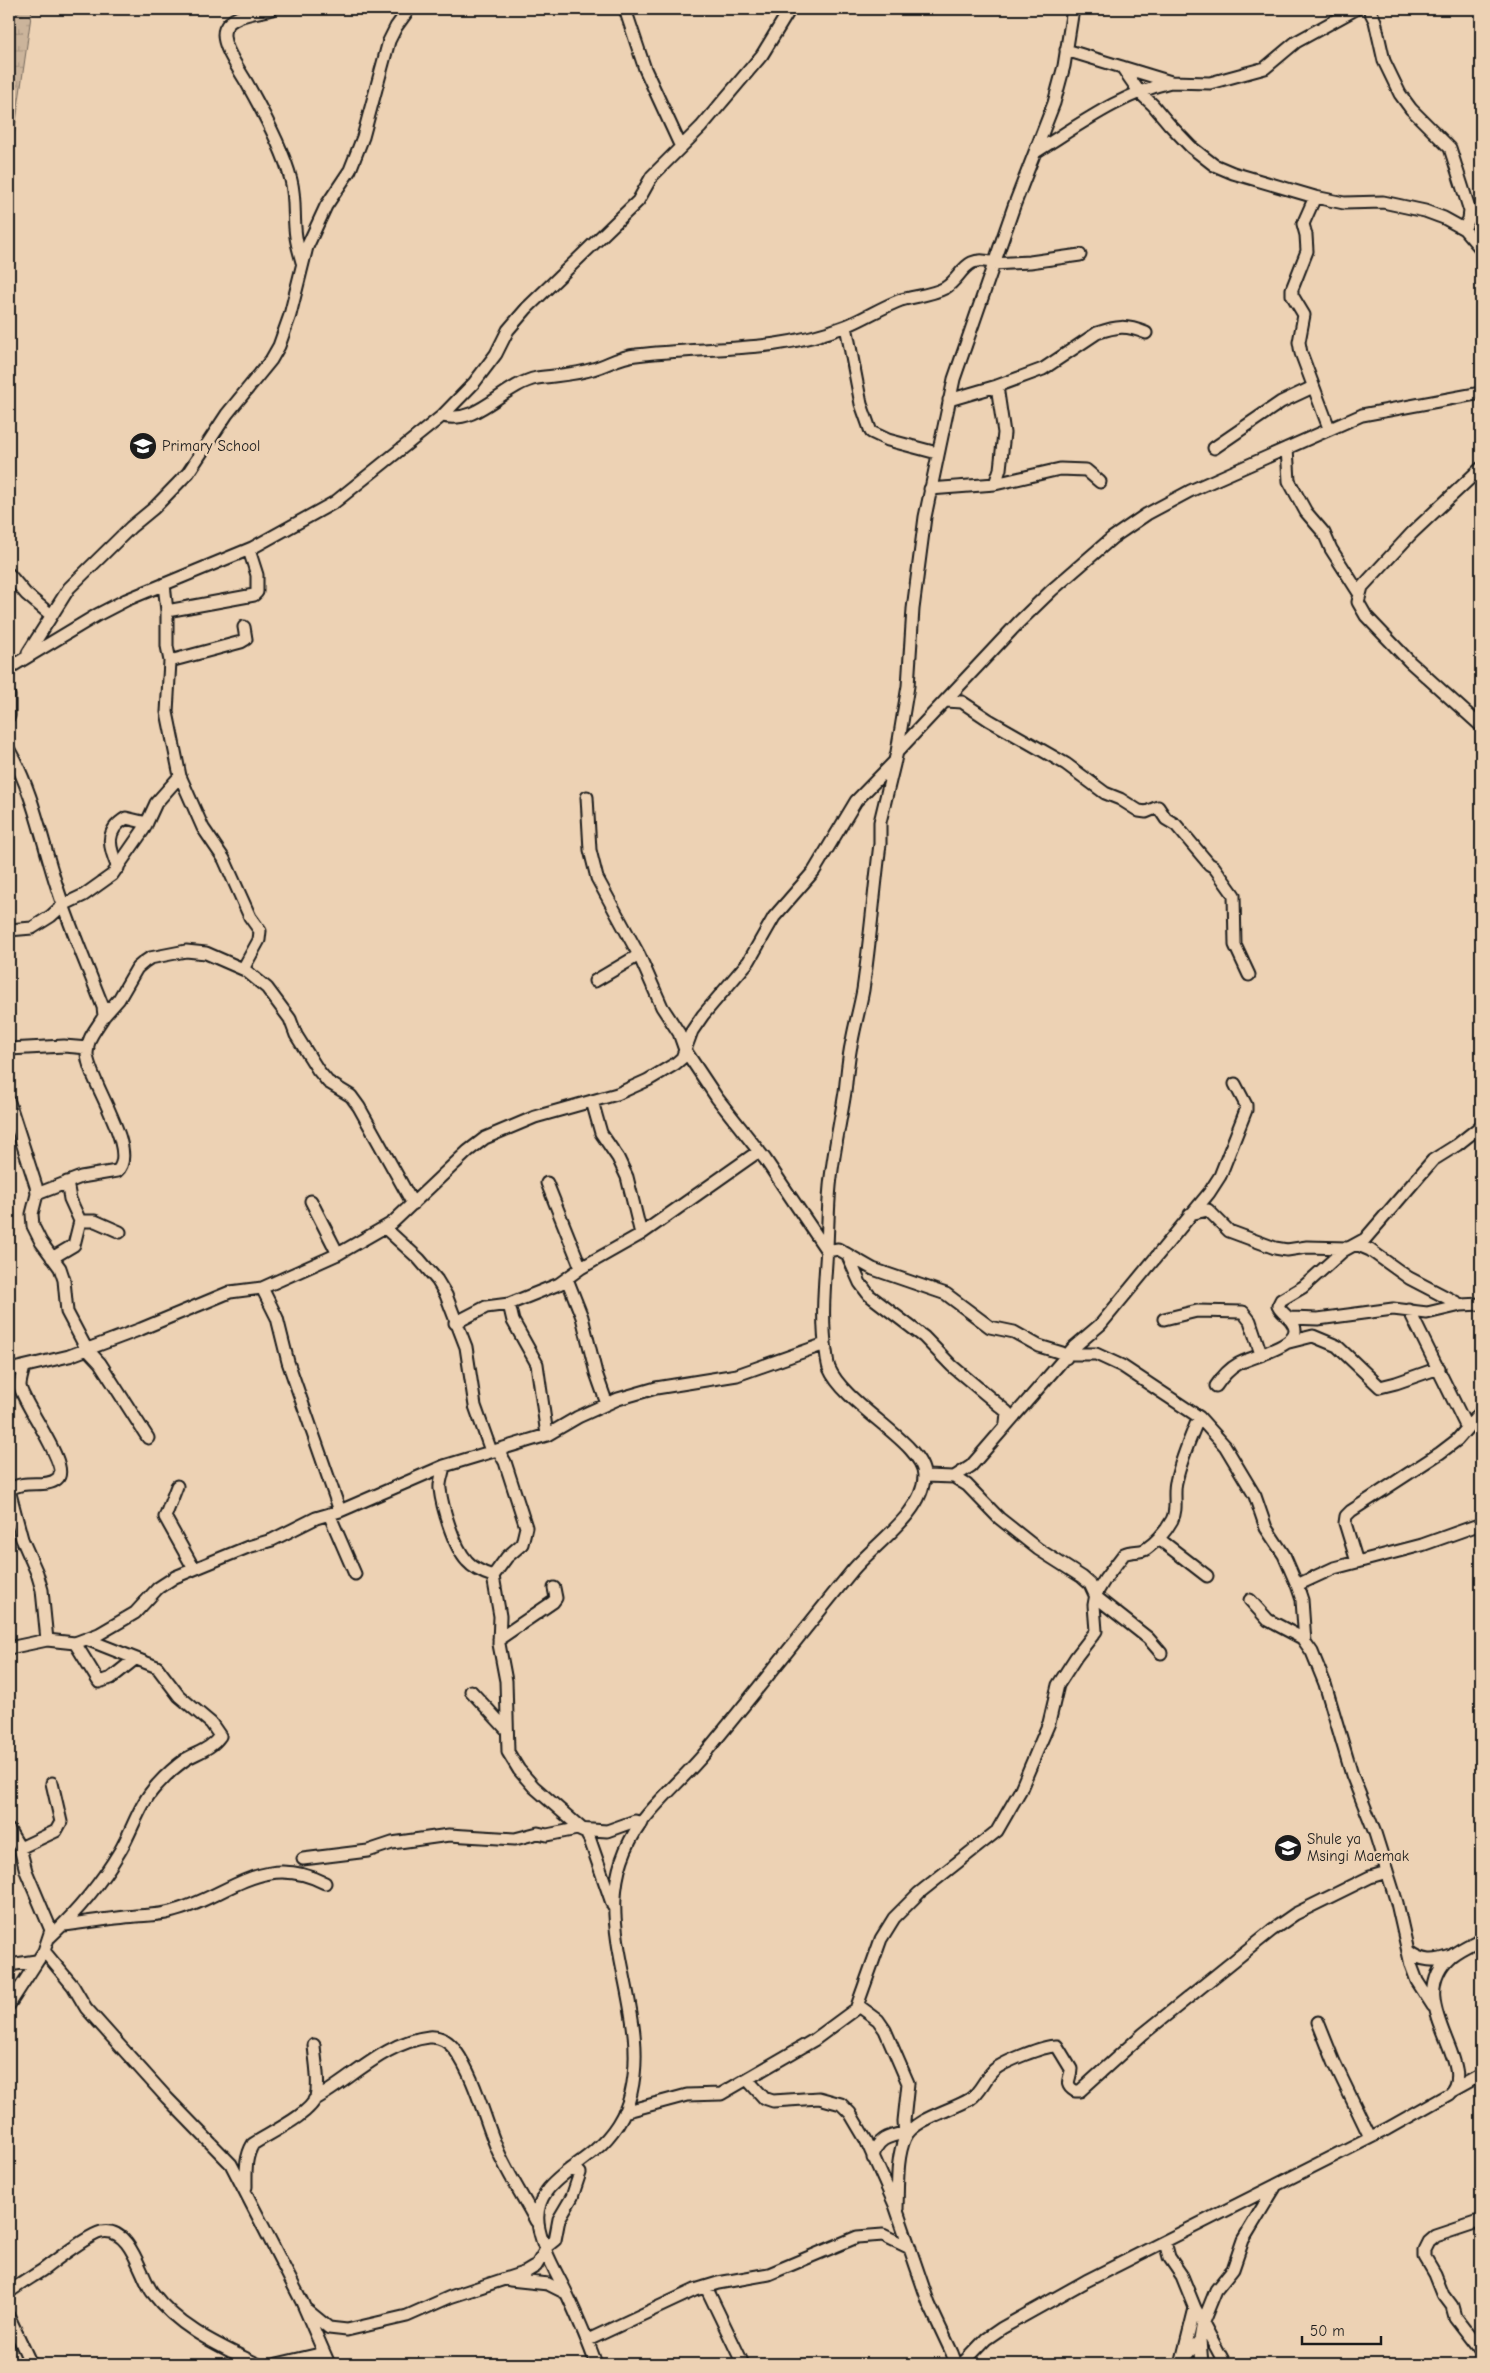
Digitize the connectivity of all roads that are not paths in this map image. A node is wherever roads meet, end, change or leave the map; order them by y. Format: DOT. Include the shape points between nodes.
graph roads {
  1 [pos="272,9"];
  2 [pos="408,9"];
  3 [pos="625,9"];
  4 [pos="790,9"];
  5 [pos="1073,9"];
  6 [pos="1356,9"];
  7 [pos="1369,9"];
  8 [pos="1066,50"];
  9 [pos="1122,67"];
  10 [pos="1171,82"];
  11 [pos="1140,93"];
  12 [pos="681,147"];
  13 [pos="1036,150"];
  14 [pos="1315,197"];
  15 [pos="1464,229"];
  16 [pos="1481,249"];
  17 [pos="1080,255"];
  18 [pos="994,263"];
  19 [pos="302,266"];
  20 [pos="846,326"];
  21 [pos="1146,333"];
  22 [pos="998,386"];
  23 [pos="1312,387"];
  24 [pos="1481,393"];
  25 [pos="949,400"];
  26 [pos="442,416"];
  27 [pos="1328,428"];
  28 [pos="1214,448"];
  29 [pos="1287,448"];
  30 [pos="937,453"];
  31 [pos="1481,468"];
  32 [pos="1100,482"];
  33 [pos="995,484"];
  34 [pos="930,489"];
  35 [pos="249,550"];
  36 [pos="9,574"];
  37 [pos="164,584"];
  38 [pos="1359,594"];
  39 [pos="167,611"];
  40 [pos="51,615"];
  41 [pos="244,627"];
  42 [pos="26,656"];
  43 [pos="170,661"];
  44 [pos="9,668"];
  45 [pos="9,695"];
  46 [pos="946,701"];
  47 [pos="9,716"];
  48 [pos="1481,726"];
  49 [pos="9,750"];
  50 [pos="896,756"];
  51 [pos="180,776"];
  52 [pos="587,797"];
  53 [pos="147,823"];
  54 [pos="118,868"];
  55 [pos="63,905"];
  56 [pos="9,930"];
  57 [pos="639,955"];
  58 [pos="243,969"];
  59 [pos="1249,975"];
  60 [pos="595,981"];
  61 [pos="104,1016"];
  62 [pos="88,1048"];
  63 [pos="9,1049"];
  64 [pos="685,1050"];
  65 [pos="1235,1084"];
  66 [pos="592,1101"];
  67 [pos="9,1102"];
  68 [pos="1481,1126"];
  69 [pos="759,1151"];
  70 [pos="67,1182"];
  71 [pos="547,1183"];
  72 [pos="37,1194"];
  73 [pos="311,1201"];
  74 [pos="413,1204"];
  75 [pos="1190,1214"];
  76 [pos="80,1221"];
  77 [pos="385,1228"];
  78 [pos="120,1232"];
  79 [pos="641,1234"];
  80 [pos="1352,1246"];
  81 [pos="827,1251"];
  82 [pos="338,1254"];
  83 [pos="847,1254"];
  84 [pos="52,1258"];
  85 [pos="581,1268"];
  86 [pos="567,1279"];
  87 [pos="262,1288"];
  88 [pos="509,1304"];
  89 [pos="1481,1304"];
  90 [pos="1461,1305"];
  91 [pos="1409,1310"];
  92 [pos="1290,1318"];
  93 [pos="1164,1319"];
  94 [pos="1318,1319"];
  95 [pos="455,1323"];
  96 [pos="1292,1337"];
  97 [pos="825,1344"];
  98 [pos="86,1348"];
  99 [pos="1261,1354"];
  100 [pos="1068,1356"];
  101 [pos="24,1367"];
  102 [pos="1439,1368"];
  103 [pos="9,1370"];
  104 [pos="1216,1386"];
  105 [pos="607,1404"];
  106 [pos="1481,1412"];
  107 [pos="1198,1417"];
  108 [pos="1006,1424"];
  109 [pos="1467,1428"];
  110 [pos="547,1435"];
  111 [pos="148,1438"];
  112 [pos="494,1450"];
  113 [pos="444,1466"];
  114 [pos="924,1476"];
  115 [pos="954,1477"];
  116 [pos="177,1486"];
  117 [pos="335,1512"];
  118 [pos="1481,1524"];
  119 [pos="1157,1540"];
  120 [pos="1357,1562"];
  121 [pos="194,1570"];
  122 [pos="355,1574"];
  123 [pos="493,1576"];
  124 [pos="1207,1576"];
  125 [pos="1297,1585"];
  126 [pos="554,1588"];
  127 [pos="1096,1597"];
  128 [pos="1250,1600"];
  129 [pos="499,1639"];
  130 [pos="47,1640"];
  131 [pos="80,1641"];
  132 [pos="1305,1642"];
  133 [pos="9,1648"];
  134 [pos="1161,1653"];
  135 [pos="135,1659"];
  136 [pos="471,1691"];
  137 [pos="506,1729"];
  138 [pos="52,1783"];
  139 [pos="642,1822"];
  140 [pos="579,1829"];
  141 [pos="9,1830"];
  142 [pos="20,1848"];
  143 [pos="304,1859"];
  144 [pos="1387,1872"];
  145 [pos="325,1883"];
  146 [pos="613,1907"];
  147 [pos="64,1924"];
  148 [pos="50,1937"];
  149 [pos="1481,1939"];
  150 [pos="44,1951"];
  151 [pos="1408,1951"];
  152 [pos="1451,1956"];
  153 [pos="36,1961"];
  154 [pos="9,1965"];
  155 [pos="9,2005"];
  156 [pos="859,2006"];
  157 [pos="1435,2009"];
  158 [pos="1318,2022"];
  159 [pos="314,2046"];
  160 [pos="1481,2075"];
  161 [pos="747,2080"];
  162 [pos="1452,2091"];
  163 [pos="314,2100"];
  164 [pos="624,2112"];
  165 [pos="905,2135"];
  166 [pos="1370,2137"];
  167 [pos="873,2158"];
  168 [pos="570,2169"];
  169 [pos="1276,2186"];
  170 [pos="246,2189"];
  171 [pos="897,2209"];
  172 [pos="1481,2221"];
  173 [pos="538,2227"];
  174 [pos="1165,2242"];
  175 [pos="910,2248"];
  176 [pos="545,2250"];
  177 [pos="506,2280"];
  178 [pos="706,2287"];
  179 [pos="9,2292"];
  180 [pos="566,2293"];
  181 [pos="1195,2308"];
  182 [pos="305,2309"];
  183 [pos="9,2318"];
  184 [pos="1203,2322"];
  185 [pos="588,2340"];
  186 [pos="1200,2340"];
  187 [pos="1481,2351"];
  188 [pos="324,2353"];
  189 [pos="1221,2362"];
  190 [pos="1181,2363"];
  191 [pos="31,2364"];
  192 [pos="257,2364"];
  193 [pos="277,2364"];
  194 [pos="329,2364"];
  195 [pos="596,2364"];
  196 [pos="743,2364"];
  197 [pos="956,2364"];
  198 [pos="962,2364"];
  199 [pos="1202,2364"];
  1 -- 19 [label="street" via="234,19 227,24 224,36 291,179"];
  2 -- 19 [label="street" via="389,41 356,155 319,222"];
  3 -- 12 [label="street" via="645,69"];
  4 -- 12 [label="street" via="762,55"];
  5 -- 8 [label="street"];
  6 -- 10 [label="street" via="1296,42 1265,68 1210,83"];
  7 -- 15 [label="street" via="1384,61 1404,102 1450,148 1470,211"];
  8 -- 9 [label="street"];
  8 -- 13 [label="street" via="1054,103"];
  9 -- 10 [label="street"];
  9 -- 11 [label="street"];
  10 -- 11 [label="street"];
  11 -- 13 [label="street"];
  11 -- 14 [label="street" via="1191,147 1214,165"];
  12 -- 26 [label="street" via="652,176 638,201 527,308 508,330 496,354 474,383"];
  13 -- 18 [label="street"];
  14 -- 15 [label="street" via="1344,203 1383,202 1417,209"];
  14 -- 23 [label="street" via="1303,224 1307,251 1292,289 1292,295 1304,315 1299,342"];
  15 -- 16 [label="street"];
  17 -- 18 [label="street"];
  18 -- 20 [label="street" via="972,263 942,289 900,300"];
  18 -- 25 [label="street"];
  19 -- 40 [label="street" via="290,316 271,360 227,414 188,473 69,588"];
  20 -- 26 [label="street" via="777,345 633,355 586,371 526,381 500,394 478,412 450,418"];
  20 -- 30 [label="street" via="861,404 871,432"];
  21 -- 22 [label="street" via="1126,326 1097,333 1043,369"];
  22 -- 25 [label="street"];
  22 -- 33 [label="street" via="1004,433"];
  23 -- 27 [label="street"];
  23 -- 28 [label="street" via="1281,402"];
  24 -- 27 [label="street" via="1377,411"];
  25 -- 30 [label="street"];
  26 -- 35 [label="street" via="335,502"];
  27 -- 29 [label="street"];
  29 -- 38 [label="street" via="1288,481 1306,512 1324,533"];
  29 -- 46 [label="street" via="1190,491 1112,538 1019,622"];
  30 -- 34 [label="street"];
  31 -- 38 [label="street" via="1412,533"];
  32 -- 33 [label="street" via="1093,474 1077,469 1039,473"];
  33 -- 34 [label="street"];
  34 -- 50 [label="street" via="913,609 908,686"];
  35 -- 37 [label="street"];
  35 -- 39 [label="street" via="258,582 257,592"];
  36 -- 40 [label="street"];
  37 -- 39 [label="street"];
  37 -- 42 [label="street" via="97,615"];
  38 -- 48 [label="street" via="1358,602 1366,616 1410,662"];
  39 -- 43 [label="street"];
  40 -- 42 [label="street"];
  41 -- 43 [label="street" via="246,638 241,642"];
  42 -- 44 [label="street"];
  43 -- 51 [label="street" via="167,712"];
  45 -- 47 [label="street"];
  46 -- 50 [label="street"];
  46 -- 59 [label="street" via="962,702 1140,812 1158,807 1228,884 1235,899 1236,945"];
  49 -- 55 [label="street" via="20,768"];
  50 -- 64 [label="street" via="856,801 819,864 774,917 749,961 703,1015"];
  50 -- 81 [label="street" via="880,822 862,992 851,1043 830,1185"];
  51 -- 53 [label="street" via="156,803"];
  51 -- 58 [label="street" via="203,828 224,859 260,931 259,940"];
  52 -- 57 [label="street" via="590,850 597,878"];
  53 -- 54 [label="street"];
  53 -- 54 [label="street" via="126,818 114,826 110,837"];
  54 -- 55 [label="street" via="84,895"];
  55 -- 56 [label="street" via="32,928"];
  55 -- 61 [label="street"];
  57 -- 60 [label="street"];
  57 -- 64 [label="street"];
  58 -- 61 [label="street" via="198,951 150,958 140,965"];
  58 -- 74 [label="street" via="279,1001 328,1082 351,1096 359,1107"];
  61 -- 62 [label="street" via="90,1036"];
  62 -- 63 [label="street"];
  62 -- 70 [label="street" via="90,1067 115,1124 123,1160 116,1171"];
  64 -- 66 [label="street" via="678,1061 656,1076"];
  64 -- 69 [label="street" via="717,1098"];
  65 -- 75 [label="street" via="1246,1106 1241,1126 1220,1176"];
  66 -- 74 [label="street" via="535,1117 485,1138"];
  66 -- 79 [label="street" via="601,1133 627,1177"];
  67 -- 72 [label="street"];
  68 -- 80 [label="street" via="1433,1160 1365,1239"];
  69 -- 79 [label="street"];
  69 -- 81 [label="street"];
  70 -- 72 [label="street"];
  70 -- 76 [label="street" via="70,1199"];
  71 -- 85 [label="street"];
  72 -- 84 [label="street" via="33,1226"];
  73 -- 82 [label="street"];
  74 -- 77 [label="street"];
  75 -- 80 [label="street" via="1208,1210 1229,1231 1275,1248 1336,1249"];
  75 -- 100 [label="street" via="1101,1324"];
  76 -- 78 [label="street" via="94,1221"];
  76 -- 84 [label="street" via="74,1246"];
  77 -- 82 [label="street"];
  77 -- 95 [label="street" via="419,1259 440,1284"];
  79 -- 85 [label="street"];
  80 -- 90 [label="street" via="1370,1250 1409,1278"];
  80 -- 92 [label="street" via="1325,1265 1303,1287 1281,1300 1279,1309"];
  81 -- 83 [label="street" via="838,1249"];
  81 -- 97 [label="street"];
  82 -- 87 [label="street"];
  83 -- 100 [label="street" via="873,1269 946,1294 990,1327 1014,1332 1038,1346"];
  83 -- 108 [label="street" via="869,1295 924,1337 952,1366 995,1400 1006,1412"];
  84 -- 98 [label="street" via="64,1280 67,1312"];
  85 -- 86 [label="street"];
  86 -- 88 [label="street"];
  86 -- 105 [label="street" via="582,1317"];
  87 -- 98 [label="street" via="230,1292"];
  87 -- 117 [label="street" via="277,1318"];
  88 -- 95 [label="street" via="486,1307"];
  88 -- 110 [label="street" via="513,1321 537,1364"];
  89 -- 90 [label="street"];
  90 -- 91 [label="street" via="1427,1314"];
  91 -- 94 [label="street" via="1362,1312"];
  91 -- 102 [label="street"];
  92 -- 94 [label="street"];
  92 -- 96 [label="street"];
  93 -- 99 [label="street" via="1197,1311 1243,1312 1250,1321"];
  94 -- 96 [label="street"];
  95 -- 112 [label="street" via="466,1347 476,1406"];
  96 -- 99 [label="street"];
  96 -- 102 [label="street" via="1313,1336 1337,1346 1380,1387"];
  97 -- 105 [label="street" via="738,1375 656,1388"];
  97 -- 114 [label="street" via="829,1368 848,1395 914,1451"];
  98 -- 101 [label="street" via="56,1360"];
  98 -- 111 [label="street" via="100,1363"];
  99 -- 104 [label="street" via="1232,1368"];
  100 -- 107 [label="street" via="1096,1354 1107,1358 1165,1392"];
  100 -- 108 [label="street"];
  101 -- 103 [label="street"];
  101 -- 130 [label="street" via="20,1385 46,1435 59,1475 51,1482 16,1485 9,1490 22,1540 39,1582"];
  102 -- 109 [label="street"];
  105 -- 110 [label="street"];
  106 -- 109 [label="street"];
  107 -- 119 [label="street" via="1184,1450 1176,1482 1175,1514"];
  107 -- 125 [label="street" via="1225,1446 1256,1496 1266,1528"];
  108 -- 115 [label="street" via="971,1466"];
  109 -- 120 [label="street" via="1440,1453 1346,1516"];
  110 -- 112 [label="street"];
  112 -- 113 [label="street"];
  112 -- 123 [label="street" via="505,1462 526,1527 522,1544"];
  113 -- 117 [label="street"];
  113 -- 123 [label="street" via="440,1487 458,1547 466,1561 479,1572"];
  114 -- 115 [label="street"];
  114 -- 139 [label="street" via="920,1493 908,1512 854,1568 704,1754"];
  115 -- 127 [label="street" via="1038,1549 1082,1577 1090,1584"];
  116 -- 121 [label="street" via="165,1517"];
  117 -- 121 [label="street"];
  117 -- 122 [label="street"];
  118 -- 120 [label="street" via="1422,1545"];
  119 -- 124 [label="street"];
  119 -- 127 [label="street" via="1143,1550 1124,1554 1100,1586"];
  120 -- 125 [label="street" via="1334,1568"];
  121 -- 131 [label="street" via="161,1585 135,1612 99,1634"];
  123 -- 129 [label="street" via="500,1616"];
  125 -- 132 [label="street" via="1302,1600"];
  126 -- 129 [label="street" via="556,1598 553,1602"];
  127 -- 134 [label="street" via="1148,1638"];
  127 -- 156 [label="street" via="1096,1631 1058,1685 1052,1716 1014,1803 993,1836 919,1893 894,1918 881,1939"];
  128 -- 132 [label="street" via="1268,1620 1292,1631"];
  129 -- 137 [label="street" via="506,1680"];
  130 -- 131 [label="street"];
  130 -- 133 [label="street"];
  131 -- 135 [label="street"];
  131 -- 135 [label="street" via="99,1682 111,1678"];
  132 -- 144 [label="street" via="1325,1684 1349,1768"];
  135 -- 147 [label="street" via="157,1667 179,1696 211,1723 220,1736 157,1785 137,1813 128,1837 106,1874"];
  136 -- 137 [label="street"];
  137 -- 140 [label="street" via="508,1752 518,1770"];
  138 -- 142 [label="street" via="62,1822 56,1831"];
  139 -- 140 [label="street" via="635,1821 607,1831"];
  139 -- 146 [label="street" via="619,1874"];
  140 -- 143 [label="street" via="547,1835 528,1834 515,1839 449,1835 392,1843 368,1851"];
  140 -- 146 [label="street" via="590,1840"];
  141 -- 142 [label="street"];
  142 -- 148 [label="street" via="26,1871 51,1930"];
  144 -- 151 [label="street"];
  144 -- 165 [label="street" via="1370,1877 1295,1914 1272,1930 1143,2034 1080,2091 1075,2092 1068,2086 1071,2069 1060,2049 1052,2046 1029,2052 995,2069 970,2099 921,2123"];
  145 -- 147 [label="street" via="306,1873 272,1873 238,1882 169,1913"];
  146 -- 164 [label="street" via="621,1966 632,2012 635,2049 632,2086"];
  147 -- 148 [label="street"];
  148 -- 150 [label="street"];
  149 -- 152 [label="street"];
  150 -- 153 [label="street"];
  150 -- 170 [label="street" via="74,1986 86,2008 232,2164"];
  151 -- 152 [label="street" via="1429,1961"];
  151 -- 157 [label="street" via="1417,1981"];
  152 -- 157 [label="street" via="1432,1990"];
  153 -- 154 [label="street"];
  153 -- 155 [label="street"];
  156 -- 161 [label="street" via="814,2040"];
  156 -- 165 [label="street" via="878,2020 885,2030 908,2083"];
  157 -- 162 [label="street" via="1456,2070"];
  158 -- 166 [label="street"];
  159 -- 163 [label="street"];
  160 -- 162 [label="street"];
  161 -- 164 [label="street" via="718,2096 687,2095"];
  161 -- 167 [label="street" via="764,2098 773,2101 819,2098 841,2104 856,2123"];
  162 -- 166 [label="street" via="1422,2111"];
  163 -- 170 [label="street" via="302,2113 253,2144 246,2163"];
  163 -- 173 [label="street" via="402,2044 431,2036 446,2040 460,2059 506,2170"];
  164 -- 168 [label="street" via="610,2136"];
  165 -- 167 [label="street" via="879,2142"];
  165 -- 171 [label="street"];
  166 -- 169 [label="street"];
  167 -- 171 [label="street"];
  168 -- 173 [label="street" via="556,2179 541,2198 537,2210"];
  168 -- 176 [label="street" via="580,2173 579,2180 559,2219 555,2240"];
  169 -- 174 [label="street"];
  169 -- 184 [label="street" via="1243,2240 1233,2269 1217,2287"];
  170 -- 182 [label="street"];
  171 -- 175 [label="street"];
  172 -- 187 [label="street" via="1436,2236 1429,2242 1425,2257 1455,2316"];
  173 -- 176 [label="street"];
  174 -- 181 [label="street" via="1169,2257 1182,2276"];
  174 -- 198 [label="street" via="1002,2328"];
  175 -- 178 [label="street" via="884,2235 870,2234 769,2274"];
  175 -- 197 [label="street" via="929,2304"];
  176 -- 177 [label="street" via="536,2266"];
  176 -- 180 [label="street"];
  177 -- 180 [label="street" via="548,2284"];
  177 -- 182 [label="street" via="450,2297 406,2316 347,2330 329,2328"];
  178 -- 185 [label="street"];
  178 -- 196 [label="street"];
  179 -- 192 [label="street" via="69,2250 101,2232 109,2232 132,2249 151,2290 168,2312 201,2336"];
  180 -- 185 [label="street"];
  181 -- 184 [label="street"];
  181 -- 190 [label="street"];
  182 -- 188 [label="street"];
  183 -- 191 [label="street"];
  184 -- 186 [label="street"];
  184 -- 189 [label="street"];
  185 -- 195 [label="street"];
  186 -- 190 [label="street"];
  186 -- 199 [label="street"];
  188 -- 193 [label="street"];
  188 -- 194 [label="street"];
}
